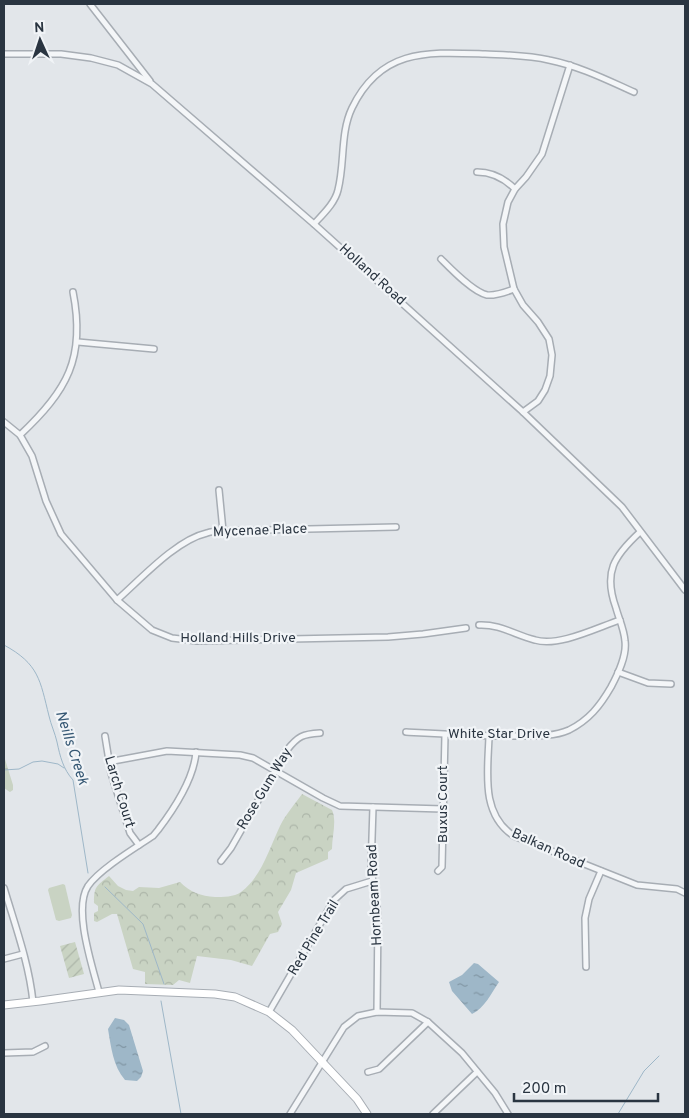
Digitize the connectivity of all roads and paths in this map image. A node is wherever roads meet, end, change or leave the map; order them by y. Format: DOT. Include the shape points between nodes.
graph roads {
  1 [pos="90,4"];
  2 [pos="4,54"];
  3 [pos="570,65"];
  4 [pos="152,84"];
  5 [pos="634,92"];
  6 [pos="477,172"];
  7 [pos="515,189"];
  8 [pos="314,224"];
  9 [pos="441,258"];
  10 [pos="514,289"];
  11 [pos="73,292"];
  12 [pos="78,342"];
  13 [pos="154,349"];
  14 [pos="523,412"];
  15 [pos="4,422"];
  16 [pos="20,435"];
  17 [pos="219,490"];
  18 [pos="396,527"];
  19 [pos="223,531"];
  20 [pos="640,532"];
  21 [pos="685,590"];
  22 [pos="117,600"];
  23 [pos="620,620"];
  24 [pos="479,625"];
  25 [pos="466,628"];
  26 [pos="618,672"];
  27 [pos="671,684"];
  28 [pos="406,732"];
  29 [pos="320,733"];
  30 [pos="444,735"];
  31 [pos="105,736"];
  32 [pos="489,736"];
  33 [pos="196,752"];
  34 [pos="108,762"];
  35 [pos="274,771"];
  36 [pos="373,808"];
  37 [pos="443,809"];
  38 [pos="139,845"];
  39 [pos="221,861"];
  40 [pos="438,871"];
  41 [pos="600,871"];
  42 [pos="372,881"];
  43 [pos="4,888"];
  44 [pos="685,893"];
  45 [pos="23,954"];
  46 [pos="4,959"];
  47 [pos="586,967"];
  48 [pos="98,992"];
  49 [pos="33,1002"];
  50 [pos="4,1005"];
  51 [pos="269,1012"];
  52 [pos="377,1012"];
  53 [pos="428,1022"];
  54 [pos="45,1046"];
  55 [pos="4,1053"];
  56 [pos="322,1061"];
  57 [pos="368,1072"];
  58 [pos="478,1072"];
  59 [pos="290,1114"];
  60 [pos="367,1114"];
  61 [pos="433,1114"];
  62 [pos="508,1114"];
  1 -- 4 [label="street"];
  2 -- 4 [label="street, Holland Road" via="61,54 91,58 118,65"];
  3 -- 5 [label="street"];
  3 -- 7 [label="street" via="542,154"];
  3 -- 8 [label="street" via="526,56 431,53 405,58 387,66 370,80 351,110 338,191"];
  4 -- 8 [label="street, Holland Road"];
  6 -- 7 [label="street" via="489,172"];
  7 -- 10 [label="street" via="503,224 504,247"];
  8 -- 14 [label="street, Holland Road"];
  9 -- 10 [label="street" via="476,291 488,295"];
  10 -- 14 [label="street" via="549,339 552,356 545,390 538,401"];
  11 -- 12 [label="street"];
  12 -- 13 [label="street"];
  12 -- 16 [label="street" via="61,389"];
  14 -- 20 [label="street, Holland Road" via="622,507"];
  15 -- 16 [label="street, Holland Hills Drive"];
  16 -- 22 [label="street, Holland Hills Drive" via="32,456 60,534"];
  17 -- 19 [label="street"];
  18 -- 19 [label="street, Mycenae Place"];
  19 -- 22 [label="street, Mycenae Place" via="207,532 180,546"];
  20 -- 21 [label="street, Holland Road"];
  20 -- 23 [label="street, White Star Drive" via="621,551 610,572 611,590"];
  22 -- 25 [label="street, Holland Hills Drive" via="152,630 172,638 195,641 388,637"];
  23 -- 24 [label="street" via="554,642"];
  23 -- 26 [label="street, White Star Drive" via="626,642"];
  26 -- 27 [label="street" via="648,683"];
  26 -- 32 [label="street, White Star Drive" via="594,713 568,730 548,735"];
  28 -- 30 [label="street, White Star Drive"];
  29 -- 35 [label="street, Rose Gum Way" via="305,734 294,741"];
  30 -- 32 [label="street, White Star Drive"];
  30 -- 37 [label="street, Buxus Court"];
  31 -- 34 [label="street, Larch Court"];
  32 -- 41 [label="street, Balkan Road" via="488,793 499,824 514,836"];
  33 -- 34 [label="street" via="159,751"];
  33 -- 35 [label="street" via="253,758"];
  33 -- 38 [label="street" via="193,770 164,823"];
  34 -- 38 [label="street, Larch Court" via="130,833"];
  35 -- 36 [label="street" via="333,803"];
  35 -- 39 [label="street, Rose Gum Way"];
  36 -- 37 [label="street"];
  36 -- 42 [label="street, Hornbeam Road"];
  37 -- 40 [label="street, Buxus Court" via="442,867"];
  38 -- 48 [label="street" via="96,876 82,899 81,916"];
  41 -- 44 [label="street, Balkan Road" via="637,885 677,889"];
  41 -- 47 [label="street" via="585,918"];
  42 -- 51 [label="street, Red Pine Trail" via="346,889 334,900"];
  42 -- 52 [label="street, Hornbeam Road" via="378,914"];
  43 -- 45 [label="street"];
  45 -- 46 [label="street"];
  45 -- 49 [label="street"];
  48 -- 49 [label="street"];
  48 -- 51 [label="street" via="216,994"];
  49 -- 50 [label="street"];
  51 -- 56 [label="street"];
  52 -- 53 [label="street" via="412,1013"];
  52 -- 56 [label="street" via="351,1021"];
  53 -- 57 [label="street" via="379,1069"];
  53 -- 58 [label="street"];
  54 -- 55 [label="street" via="33,1052"];
  56 -- 59 [label="street"];
  56 -- 60 [label="street"];
  58 -- 61 [label="street"];
  58 -- 62 [label="street"];
}
